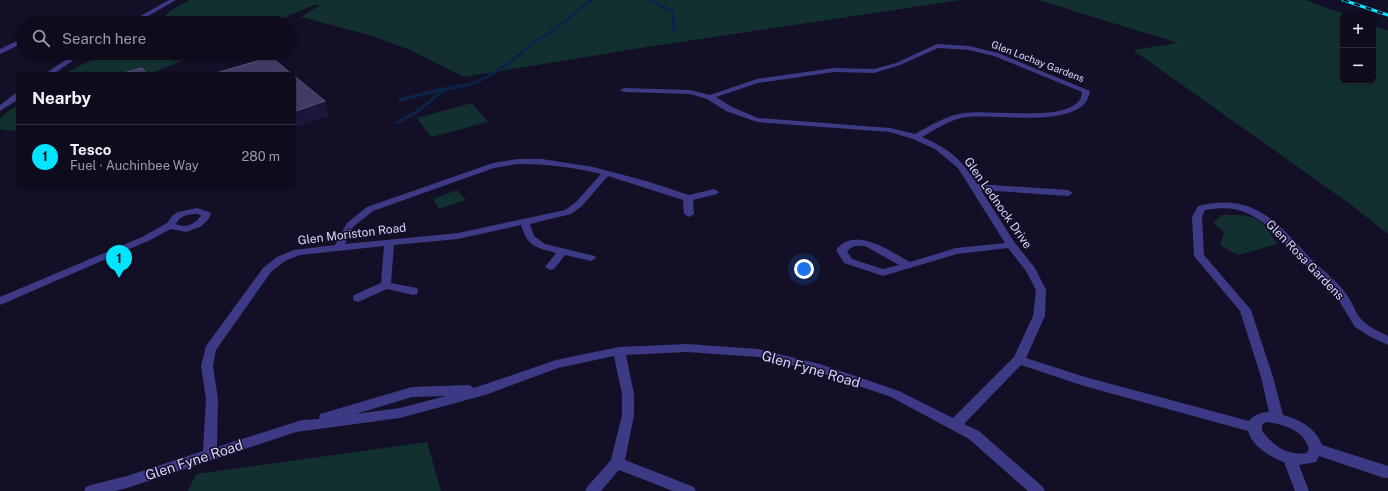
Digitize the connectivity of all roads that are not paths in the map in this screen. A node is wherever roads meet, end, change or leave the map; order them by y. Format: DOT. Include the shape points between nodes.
graph roads {
  1 [pos="173,0"];
  2 [pos="144,16"];
  3 [pos="16,44"];
  4 [pos="0,52"];
  5 [pos="70,60"];
  6 [pos="52,72"];
  7 [pos="624,90"];
  8 [pos="16,97"];
  9 [pos="710,97"];
  10 [pos="0,109"];
  11 [pos="916,137"];
  12 [pos="606,173"];
  13 [pos="974,187"];
  14 [pos="714,192"];
  15 [pos="1068,192"];
  16 [pos="688,198"];
  17 [pos="689,214"];
  18 [pos="525,223"];
  19 [pos="171,224"];
  20 [pos="389,242"];
  21 [pos="1011,245"];
  22 [pos="339,247"];
  23 [pos="563,251"];
  24 [pos="591,258"];
  25 [pos="908,265"];
  26 [pos="550,267"];
  27 [pos="386,285"];
  28 [pos="413,291"];
  29 [pos="358,298"];
  30 [pos="0,301"];
  31 [pos="1388,341"];
  32 [pos="619,351"];
  33 [pos="1019,360"];
  34 [pos="485,390"];
  35 [pos="1277,418"];
  36 [pos="955,424"];
  37 [pos="296,427"];
  38 [pos="1255,428"];
  39 [pos="1316,449"];
  40 [pos="210,454"];
  41 [pos="1289,458"];
  42 [pos="617,463"];
  43 [pos="1388,472"];
  44 [pos="91,491"];
  45 [pos="592,491"];
  46 [pos="690,491"];
  47 [pos="1038,491"];
  48 [pos="1302,491"];
  1 -- 2 [label="street"];
  3 -- 4 [label="street"];
  5 -- 6 [label="street"];
  7 -- 9 [label="street, Glen Lednock Drive" via="690,92"];
  8 -- 10 [label="street"];
  9 -- 11 [label="street, Glen Lednock Drive" via="729,109 757,120 890,130"];
  9 -- 11 [label="street, Glen Lochay Gardens" via="757,80 834,70 874,71 898,64 937,46 969,48 996,54 1086,91 1082,102 1070,110 1039,115 967,115 946,120"];
  11 -- 13 [label="street, Glen Lednock Drive" via="938,148 961,166"];
  12 -- 16 [label="street"];
  12 -- 18 [label="street, Glen Moriston Road" via="579,204 568,212"];
  12 -- 22 [label="street" via="558,162 497,165 370,209 356,217 346,229"];
  13 -- 15 [label="street"];
  13 -- 21 [label="street, Glen Lednock Drive"];
  14 -- 16 [label="street"];
  16 -- 17 [label="street"];
  18 -- 20 [label="street, Glen Moriston Road" via="458,236"];
  18 -- 23 [label="street" via="530,238 542,246"];
  19 -- 30 [label="street" via="145,239"];
  20 -- 22 [label="street, Glen Moriston Road"];
  20 -- 27 [label="street"];
  21 -- 25 [label="street" via="956,250"];
  21 -- 33 [label="street, Glen Lednock Drive" via="1031,270 1041,290 1039,316"];
  22 -- 40 [label="street, Glen Moriston Road" via="298,252 281,259 267,270 210,349 206,359 212,406"];
  23 -- 24 [label="street"];
  23 -- 26 [label="street"];
  25 -- 25 [label="street" via="867,243 852,243 841,250 848,262 884,273"];
  27 -- 28 [label="street"];
  27 -- 29 [label="street"];
  31 -- 35 [label="street, Glen Rosa Gardens" via="1359,324 1340,293 1269,220 1258,213 1225,204 1201,208 1197,217 1198,256 1245,310 1267,377"];
  32 -- 34 [label="street, Glen Fyne Road" via="556,364"];
  32 -- 36 [label="street, Glen Fyne Road" via="687,348 758,353 820,368 895,394"];
  32 -- 42 [label="street" via="628,394 628,415"];
  33 -- 36 [label="street, Glen Lednock Drive"];
  33 -- 38 [label="street" via="1084,381"];
  34 -- 37 [label="street, Glen Fyne Road" via="400,413"];
  34 -- 37 [label="street, Glen Fyne Road" via="412,392"];
  35 -- 38 [label="street" via="1264,417 1255,422"];
  35 -- 39 [label="street" via="1297,425 1311,438"];
  36 -- 47 [label="street, Glen Fyne Road" via="974,435"];
  37 -- 40 [label="street, Glen Fyne Road"];
  38 -- 41 [label="street" via="1255,433 1266,446"];
  39 -- 41 [label="street" via="1311,458"];
  39 -- 43 [label="street"];
  40 -- 44 [label="street, Glen Fyne Road" via="127,482"];
  41 -- 48 [label="street"];
  42 -- 45 [label="street"];
  42 -- 46 [label="street"];
}
